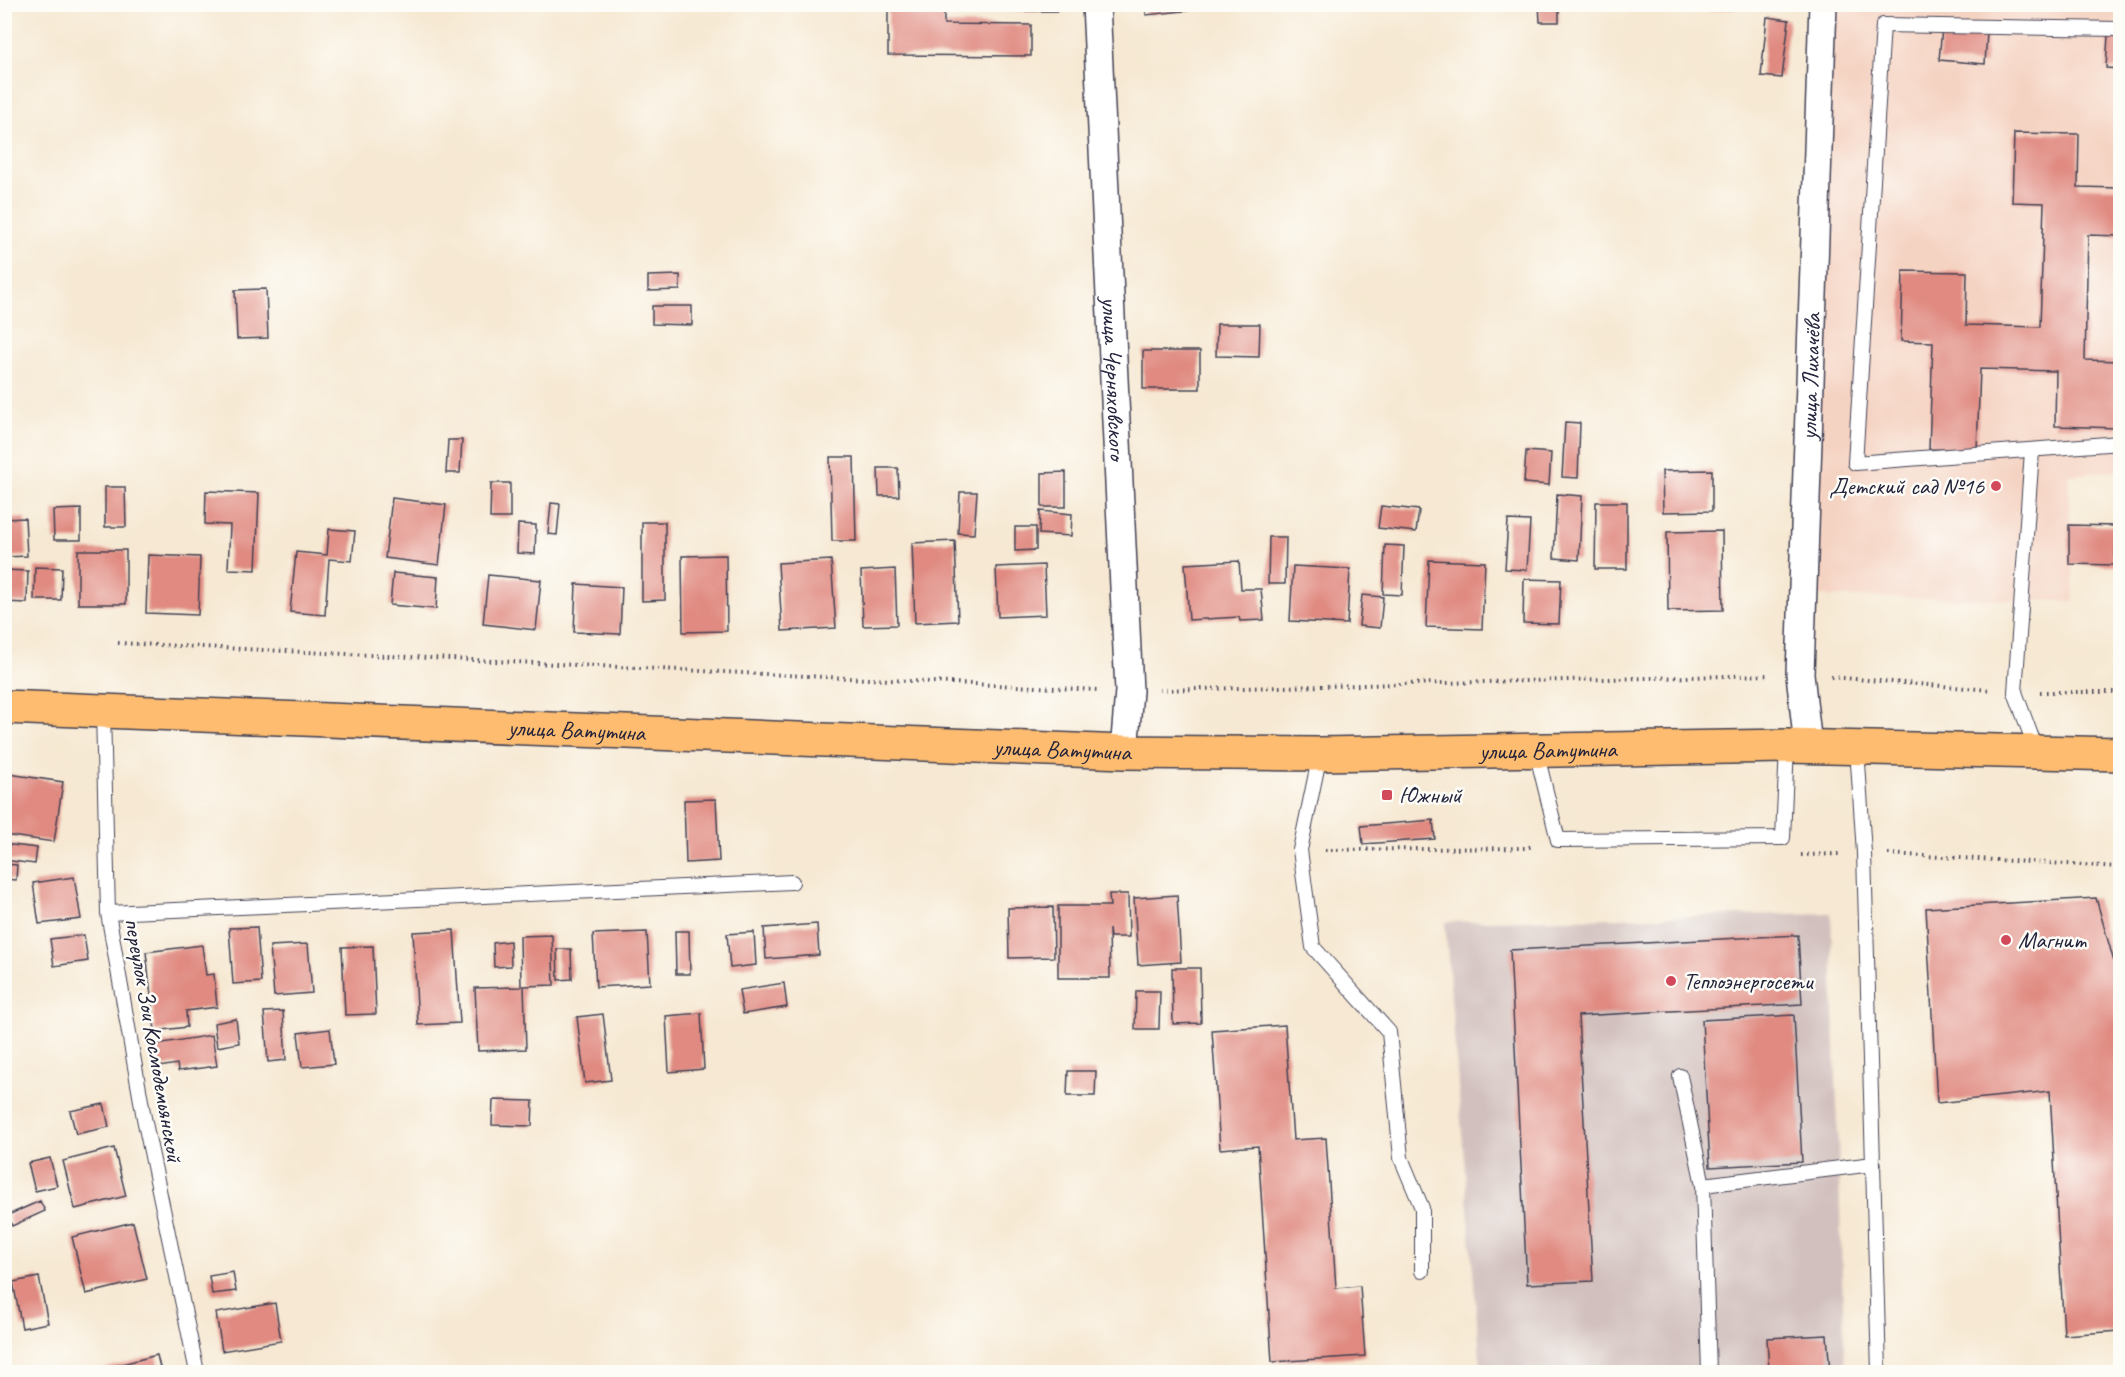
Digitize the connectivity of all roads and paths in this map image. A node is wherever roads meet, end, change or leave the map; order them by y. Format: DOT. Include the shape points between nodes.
graph roads {
  1 [pos="1096,4"];
  2 [pos="1823,4"];
  3 [pos="2121,29"];
  4 [pos="2121,443"];
  5 [pos="2032,451"];
  6 [pos="4,706"];
  7 [pos="103,711"];
  8 [pos="1798,746"];
  9 [pos="1857,747"];
  10 [pos="1536,751"];
  11 [pos="1124,752"];
  12 [pos="2037,752"];
  13 [pos="1320,754"];
  14 [pos="2121,754"];
  15 [pos="1783,838"];
  16 [pos="1558,840"];
  17 [pos="1300,850"];
  18 [pos="1864,853"];
  19 [pos="2121,867"];
  20 [pos="792,882"];
  21 [pos="108,913"];
  22 [pos="1680,1076"];
  23 [pos="1873,1164"];
  24 [pos="1703,1185"];
  25 [pos="1422,1271"];
  26 [pos="197,1372"];
  27 [pos="1709,1372"];
  28 [pos="1880,1372"];
  1 -- 11 [label="street, улица Черняховского" via="1129,691"];
  2 -- 8 [label="street, улица Лихачёва"];
  3 -- 5 [label="lane" via="1883,25 1856,463"];
  4 -- 5 [label="lane"];
  5 -- 12 [label="lane" via="2014,692"];
  6 -- 7 [label="main road, улица Ватутина"];
  7 -- 11 [label="main road, улица Ватутина"];
  7 -- 21 [label="lane, переулок Зои Космодемьянской"];
  8 -- 9 [label="main road, улица Ватутина"];
  8 -- 10 [label="main road, улица Ватутина"];
  8 -- 15 [label="lane"];
  9 -- 12 [label="main road, улица Ватутина"];
  9 -- 18 [label="lane"];
  10 -- 13 [label="main road, улица Ватутина"];
  10 -- 16 [label="lane"];
  11 -- 13 [label="main road, улица Ватутина"];
  12 -- 14 [label="main road, улица Ватутина"];
  13 -- 17 [label="lane"];
  15 -- 16 [label="lane"];
  15 -- 18 [label="path" via="1801,855"];
  16 -- 17 [label="path" via="1525,848"];
  17 -- 25 [label="lane" via="1313,947 1389,1032 1401,1158 1422,1208"];
  18 -- 19 [label="path"];
  18 -- 23 [label="lane"];
  20 -- 21 [label="lane"];
  21 -- 26 [label="lane, переулок Зои Космодемьянской" via="144,1118"];
  22 -- 24 [label="lane"];
  23 -- 24 [label="lane"];
  23 -- 28 [label="lane"];
  24 -- 27 [label="lane"];
}
